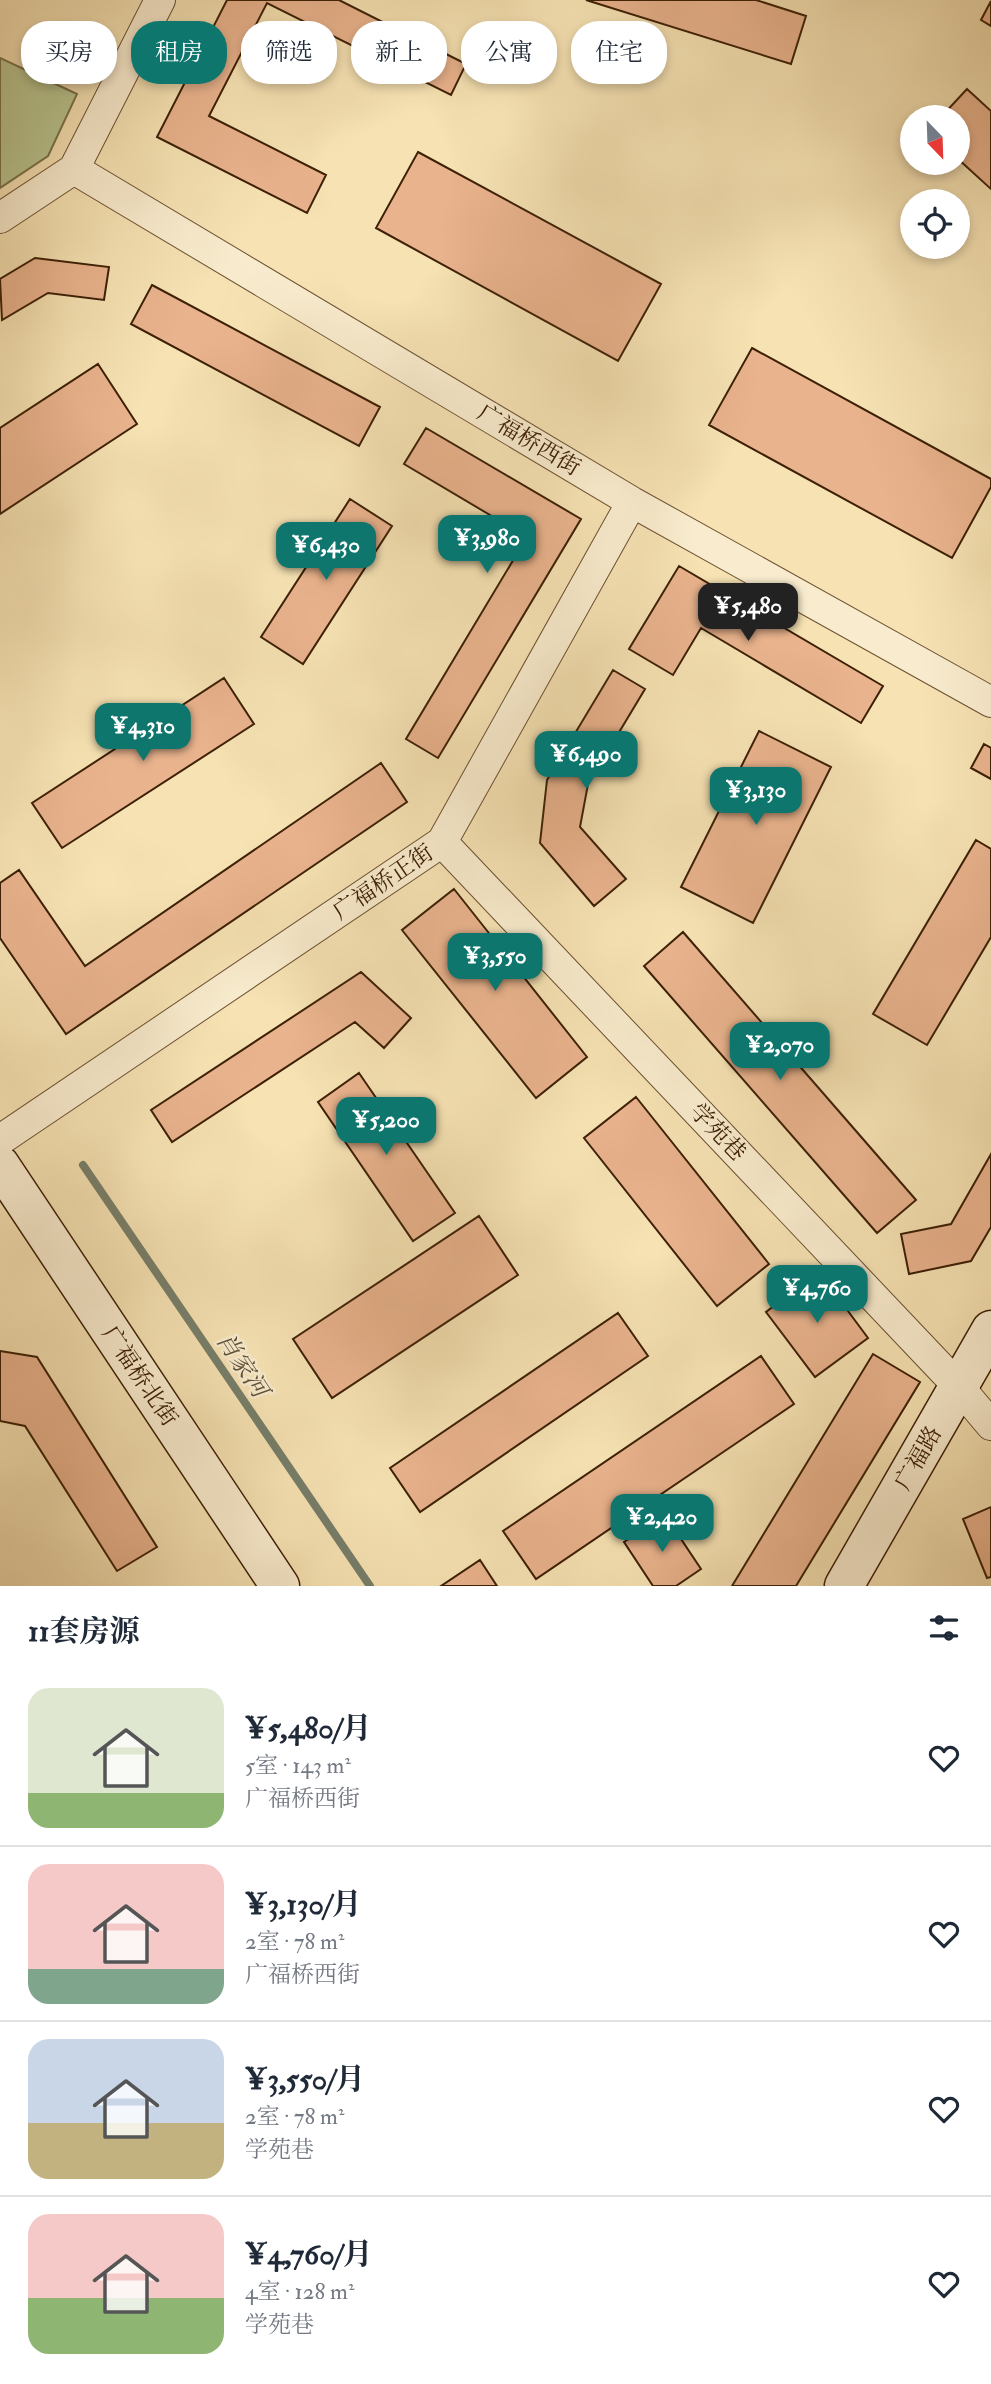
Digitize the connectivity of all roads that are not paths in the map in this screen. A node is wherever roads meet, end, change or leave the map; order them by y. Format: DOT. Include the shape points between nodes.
graph roads {
  1 [pos="160,0"];
  2 [pos="74,169"];
  3 [pos="0,218"];
  4 [pos="632,502"];
  5 [pos="991,702"];
  6 [pos="442,842"];
  7 [pos="0,1140"];
  8 [pos="0,1165"];
  9 [pos="991,1330"];
  10 [pos="959,1387"];
  11 [pos="991,1424"];
  12 [pos="279,1586"];
  13 [pos="844,1586"];
  1 -- 2 [label="street"];
  2 -- 3 [label="street"];
  2 -- 4 [label="street, 广福桥西街"];
  4 -- 5 [label="street, 广福桥西街"];
  4 -- 6 [label="street, 广福桥正街"];
  6 -- 7 [label="street, 广福桥正街"];
  6 -- 10 [label="street, 学苑巷"];
  8 -- 12 [label="main road, 广福桥北街"];
  9 -- 10 [label="main road, 广福路"];
  10 -- 11 [label="street, 学苑巷"];
  10 -- 13 [label="main road, 广福路"];
}
